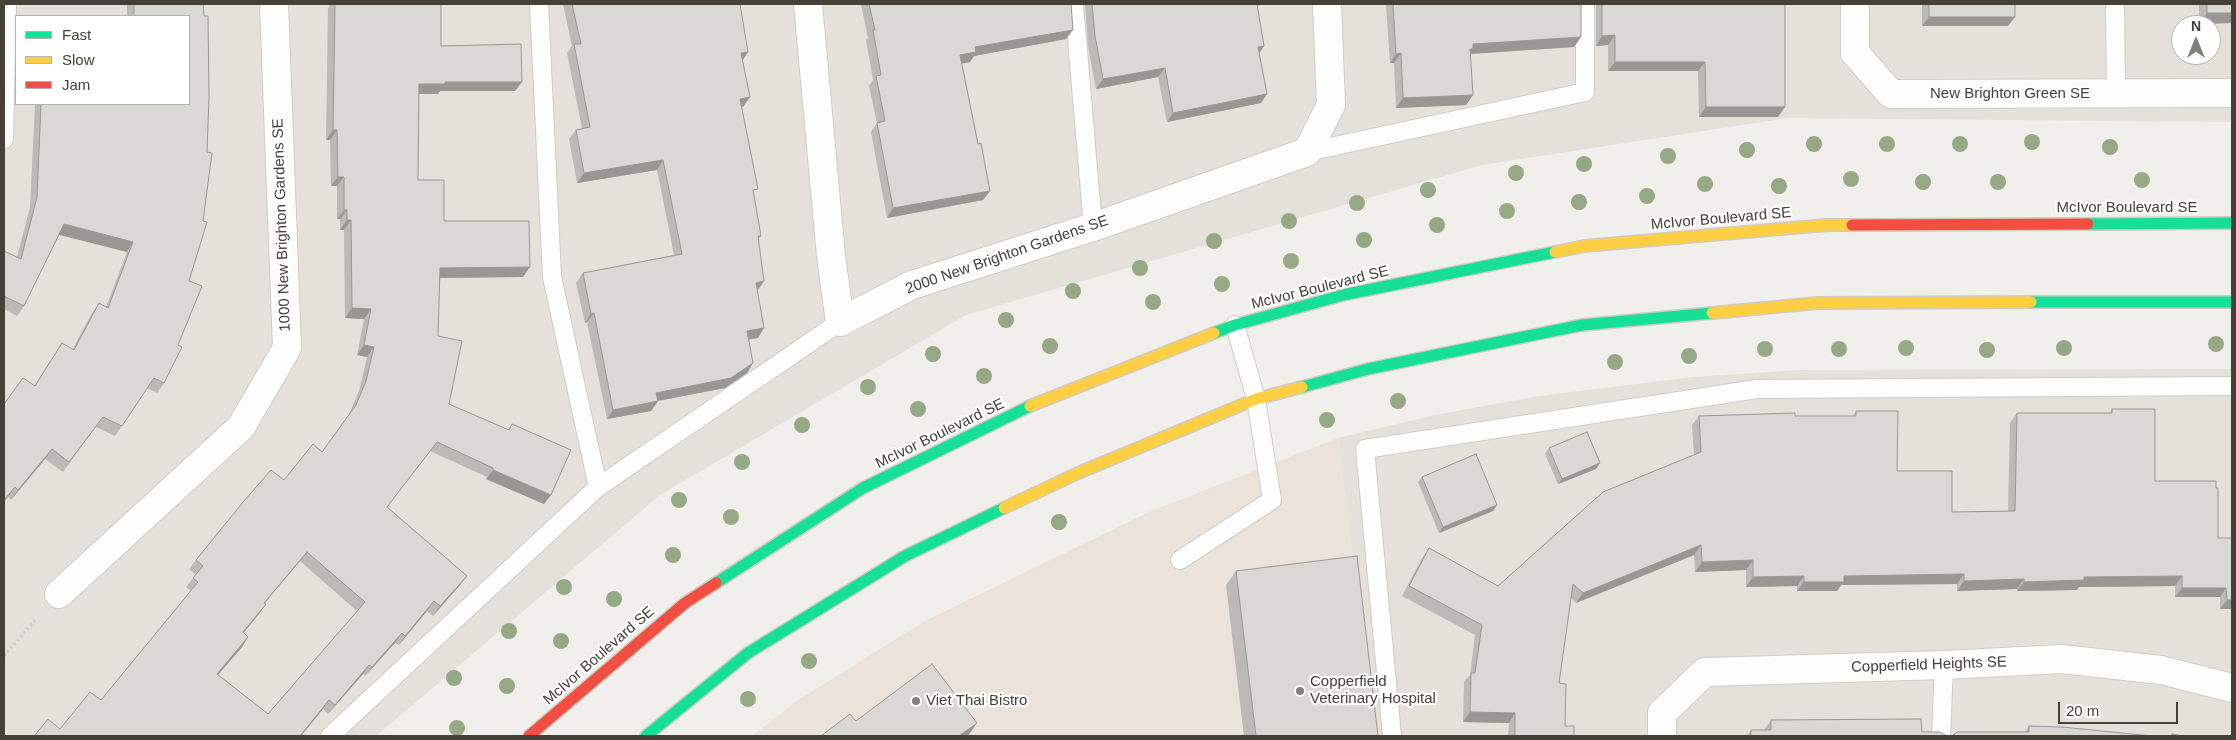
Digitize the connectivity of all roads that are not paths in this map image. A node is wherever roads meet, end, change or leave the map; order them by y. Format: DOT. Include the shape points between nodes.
graph roads {
  1 [pos="7,4"];
  2 [pos="274,4"];
  3 [pos="539,4"];
  4 [pos="808,4"];
  5 [pos="1074,4"];
  6 [pos="1327,4"];
  7 [pos="1585,4"];
  8 [pos="1855,4"];
  9 [pos="2116,4"];
  10 [pos="2232,92"];
  11 [pos="2116,93"];
  12 [pos="4,139"];
  13 [pos="1307,152"];
  14 [pos="2232,223"];
  15 [pos="1093,227"];
  16 [pos="2232,302"];
  17 [pos="840,322"];
  18 [pos="1235,325"];
  19 [pos="2232,386"];
  20 [pos="1256,400"];
  21 [pos="598,487"];
  22 [pos="1180,560"];
  23 [pos="59,594"];
  24 [pos="1944,665"];
  25 [pos="2232,688"];
  26 [pos="330,736"];
  27 [pos="529,736"];
  28 [pos="646,736"];
  29 [pos="1392,736"];
  30 [pos="1662,736"];
  31 [pos="1941,736"];
  1 -- 12 [label="lane"];
  2 -- 23 [label="street, 1000 New Brighton Gardens SE" via="287,348 241,427"];
  3 -- 21 [label="lane" via="552,277"];
  4 -- 17 [label="street"];
  5 -- 15 [label="lane"];
  6 -- 13 [label="street" via="1331,104"];
  7 -- 13 [label="lane" via="1585,92"];
  8 -- 11 [label="street, New Brighton Green SE" via="1855,53 1891,94"];
  9 -- 11 [label="lane"];
  10 -- 11 [label="street, New Brighton Green SE"];
  13 -- 15 [label="street, 2000 New Brighton Gardens SE"];
  14 -- 18 [label="main road, McIvor Boulevard SE" via="1827,225 1584,246 1343,295"];
  15 -- 17 [label="street, 2000 New Brighton Gardens SE" via="912,285"];
  16 -- 20 [label="main road" via="1817,303 1582,325 1368,369"];
  17 -- 21 [label="lane"];
  18 -- 20 [label="lane"];
  18 -- 27 [label="main road, McIvor Boulevard SE" via="1045,398 863,488 684,603"];
  19 -- 29 [label="lane" via="1757,390 1365,449"];
  20 -- 22 [label="lane" via="1272,500"];
  20 -- 28 [label="main road" via="1078,473 904,556 748,653"];
  21 -- 26 [label="lane"];
  24 -- 25 [label="street, Copperfield Heights SE" via="2062,659 2161,670"];
  24 -- 30 [label="street, Copperfield Heights SE" via="1705,672 1662,713"];
  24 -- 31 [label="lane"];
}
